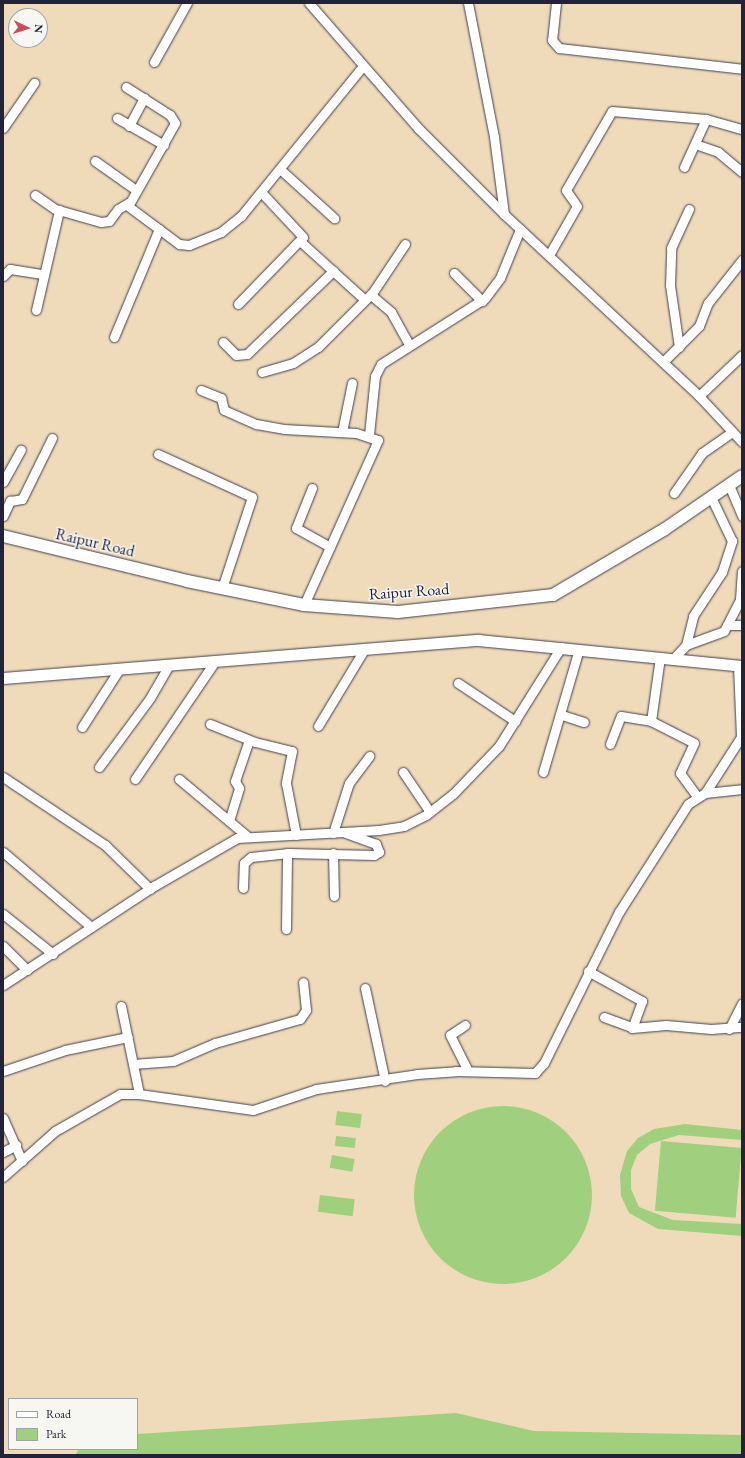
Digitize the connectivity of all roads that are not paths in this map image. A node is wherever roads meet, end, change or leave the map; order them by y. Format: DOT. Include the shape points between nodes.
graph roads {
  1 [pos="187,3"];
  2 [pos="309,3"];
  3 [pos="468,3"];
  4 [pos="556,3"];
  5 [pos="154,62"];
  6 [pos="362,67"];
  7 [pos="742,69"];
  8 [pos="34,83"];
  9 [pos="126,87"];
  10 [pos="144,98"];
  11 [pos="117,118"];
  12 [pos="706,119"];
  13 [pos="129,126"];
  14 [pos="3,128"];
  15 [pos="742,129"];
  16 [pos="695,144"];
  17 [pos="164,145"];
  18 [pos="96,161"];
  19 [pos="684,167"];
  20 [pos="281,170"];
  21 [pos="742,172"];
  22 [pos="136,190"];
  23 [pos="262,193"];
  24 [pos="35,196"];
  25 [pos="128,203"];
  26 [pos="689,209"];
  27 [pos="59,210"];
  28 [pos="504,214"];
  29 [pos="334,218"];
  30 [pos="159,229"];
  31 [pos="520,229"];
  32 [pos="301,242"];
  33 [pos="405,244"];
  34 [pos="550,255"];
  35 [pos="742,260"];
  36 [pos="332,271"];
  37 [pos="454,273"];
  38 [pos="43,274"];
  39 [pos="3,276"];
  40 [pos="368,297"];
  41 [pos="482,301"];
  42 [pos="238,304"];
  43 [pos="36,310"];
  44 [pos="114,337"];
  45 [pos="223,342"];
  46 [pos="409,344"];
  47 [pos="679,347"];
  48 [pos="742,355"];
  49 [pos="663,362"];
  50 [pos="262,372"];
  51 [pos="352,383"];
  52 [pos="201,390"];
  53 [pos="699,396"];
  54 [pos="342,432"];
  55 [pos="732,432"];
  56 [pos="369,435"];
  57 [pos="52,438"];
  58 [pos="742,442"];
  59 [pos="21,450"];
  60 [pos="158,454"];
  61 [pos="742,476"];
  62 [pos="3,482"];
  63 [pos="729,485"];
  64 [pos="312,488"];
  65 [pos="674,493"];
  66 [pos="711,497"];
  67 [pos="3,516"];
  68 [pos="742,516"];
  69 [pos="3,536"];
  70 [pos="330,547"];
  71 [pos="742,571"];
  72 [pos="222,588"];
  73 [pos="741,598"];
  74 [pos="304,605"];
  75 [pos="727,625"];
  76 [pos="742,625"];
  77 [pos="686,645"];
  78 [pos="561,647"];
  79 [pos="365,648"];
  80 [pos="579,649"];
  81 [pos="660,657"];
  82 [pos="672,659"];
  83 [pos="216,660"];
  84 [pos="170,664"];
  85 [pos="740,666"];
  86 [pos="120,668"];
  87 [pos="4,677"];
  88 [pos="458,683"];
  89 [pos="562,715"];
  90 [pos="515,721"];
  91 [pos="651,721"];
  92 [pos="584,722"];
  93 [pos="210,724"];
  94 [pos="318,726"];
  95 [pos="82,727"];
  96 [pos="248,740"];
  97 [pos="610,744"];
  98 [pos="369,756"];
  99 [pos="99,766"];
  100 [pos="403,772"];
  101 [pos="543,772"];
  102 [pos="3,777"];
  103 [pos="179,778"];
  104 [pos="135,779"];
  105 [pos="742,789"];
  106 [pos="701,795"];
  107 [pos="430,812"];
  108 [pos="229,821"];
  109 [pos="337,833"];
  110 [pos="296,834"];
  111 [pos="247,836"];
  112 [pos="3,852"];
  113 [pos="287,853"];
  114 [pos="333,853"];
  115 [pos="243,888"];
  116 [pos="150,889"];
  117 [pos="334,896"];
  118 [pos="3,914"];
  119 [pos="91,927"];
  120 [pos="286,929"];
  121 [pos="3,946"];
  122 [pos="53,954"];
  123 [pos="27,970"];
  124 [pos="588,971"];
  125 [pos="303,982"];
  126 [pos="3,985"];
  127 [pos="365,988"];
  128 [pos="742,1003"];
  129 [pos="121,1006"];
  130 [pos="604,1017"];
  131 [pos="465,1025"];
  132 [pos="631,1027"];
  133 [pos="742,1027"];
  134 [pos="729,1029"];
  135 [pos="128,1037"];
  136 [pos="133,1064"];
  137 [pos="3,1071"];
  138 [pos="468,1071"];
  139 [pos="385,1081"];
  140 [pos="140,1094"];
  141 [pos="3,1118"];
  142 [pos="16,1145"];
  143 [pos="3,1152"];
  144 [pos="22,1161"];
  145 [pos="3,1177"];
  1 -- 5 [label="street"];
  2 -- 6 [label="street"];
  3 -- 28 [label="street" via="494,137"];
  4 -- 7 [label="street" via="552,40 558,48"];
  6 -- 20 [label="street"];
  6 -- 28 [label="street"];
  8 -- 14 [label="street"];
  9 -- 10 [label="street"];
  10 -- 13 [label="street"];
  10 -- 17 [label="street" via="175,120"];
  11 -- 13 [label="street"];
  12 -- 15 [label="street"];
  12 -- 16 [label="street"];
  12 -- 34 [label="street" via="612,111 566,190 577,206"];
  13 -- 17 [label="street"];
  16 -- 19 [label="street"];
  16 -- 21 [label="street" via="718,152"];
  17 -- 22 [label="street"];
  18 -- 22 [label="street"];
  20 -- 23 [label="street"];
  20 -- 29 [label="street"];
  22 -- 25 [label="street"];
  23 -- 30 [label="street" via="231,225 198,243 181,244"];
  23 -- 32 [label="street" via="302,232"];
  24 -- 27 [label="street"];
  25 -- 27 [label="street" via="106,222"];
  25 -- 30 [label="street"];
  26 -- 47 [label="street" via="671,248 670,284"];
  27 -- 38 [label="street"];
  28 -- 31 [label="street"];
  30 -- 44 [label="street"];
  31 -- 34 [label="street"];
  31 -- 41 [label="street" via="500,278"];
  32 -- 36 [label="street"];
  32 -- 42 [label="street"];
  33 -- 40 [label="street"];
  34 -- 49 [label="street"];
  35 -- 47 [label="street" via="708,303 699,326"];
  36 -- 40 [label="street"];
  36 -- 45 [label="street" via="247,354 236,355"];
  37 -- 41 [label="street"];
  38 -- 39 [label="street" via="10,269"];
  38 -- 43 [label="street"];
  40 -- 46 [label="street" via="391,312"];
  40 -- 50 [label="street" via="333,335 303,357"];
  41 -- 46 [label="street"];
  46 -- 56 [label="street" via="388,356 377,370"];
  47 -- 49 [label="street"];
  48 -- 53 [label="street"];
  49 -- 53 [label="street"];
  51 -- 54 [label="street"];
  52 -- 54 [label="street" via="220,397 224,410 256,424 284,429"];
  53 -- 55 [label="street"];
  54 -- 56 [label="street"];
  55 -- 58 [label="street"];
  55 -- 65 [label="street" via="702,453"];
  56 -- 70 [label="street" via="377,438 378,445 358,478"];
  57 -- 67 [label="street" via="22,499 10,501"];
  59 -- 62 [label="street"];
  60 -- 72 [label="street" via="252,497"];
  61 -- 63 [label="main road, Raipur Road"];
  63 -- 66 [label="main road, Raipur Road"];
  63 -- 68 [label="street"];
  64 -- 70 [label="street" via="296,528"];
  66 -- 74 [label="main road, Raipur Road" via="553,595 384,613"];
  66 -- 77 [label="street" via="732,541 722,572 694,616"];
  69 -- 72 [label="main road, Raipur Road"];
  70 -- 74 [label="street"];
  71 -- 73 [label="street"];
  72 -- 74 [label="main road, Raipur Road"];
  73 -- 75 [label="street"];
  75 -- 76 [label="street"];
  75 -- 77 [label="street" via="718,636"];
  77 -- 82 [label="street"];
  78 -- 79 [label="street" via="478,640"];
  78 -- 80 [label="street"];
  78 -- 90 [label="street"];
  79 -- 83 [label="street"];
  79 -- 94 [label="street"];
  80 -- 81 [label="street"];
  80 -- 89 [label="street"];
  81 -- 82 [label="street"];
  81 -- 91 [label="street"];
  82 -- 85 [label="street"];
  83 -- 84 [label="street"];
  83 -- 104 [label="street"];
  84 -- 86 [label="street"];
  84 -- 99 [label="street" via="150,698"];
  85 -- 106 [label="street" via="741,736"];
  86 -- 87 [label="street"];
  86 -- 95 [label="street"];
  88 -- 90 [label="street"];
  89 -- 92 [label="street"];
  89 -- 101 [label="street"];
  90 -- 107 [label="street" via="488,759"];
  91 -- 97 [label="street" via="621,716"];
  91 -- 106 [label="street" via="694,743 680,773"];
  93 -- 96 [label="street"];
  96 -- 108 [label="street" via="235,780 239,788"];
  96 -- 110 [label="street" via="293,752 286,783"];
  98 -- 109 [label="street" via="349,784"];
  100 -- 107 [label="street"];
  102 -- 116 [label="street" via="105,845"];
  103 -- 108 [label="street"];
  105 -- 106 [label="street"];
  106 -- 124 [label="street" via="623,906"];
  107 -- 109 [label="street" via="404,826"];
  108 -- 111 [label="street"];
  109 -- 110 [label="street"];
  109 -- 114 [label="street" via="376,844 379,852 374,855"];
  110 -- 111 [label="street"];
  111 -- 116 [label="street" via="227,843"];
  112 -- 119 [label="street"];
  113 -- 114 [label="street"];
  113 -- 115 [label="street" via="246,861"];
  113 -- 120 [label="street"];
  114 -- 117 [label="street"];
  116 -- 119 [label="street"];
  118 -- 122 [label="street"];
  119 -- 122 [label="street"];
  121 -- 123 [label="street"];
  122 -- 123 [label="street"];
  123 -- 126 [label="street"];
  124 -- 132 [label="street" via="642,1001"];
  124 -- 138 [label="street" via="539,1070 528,1074"];
  125 -- 136 [label="street" via="306,1010 300,1019 215,1043 173,1061"];
  127 -- 139 [label="street"];
  128 -- 134 [label="street"];
  129 -- 135 [label="street"];
  130 -- 132 [label="street"];
  131 -- 138 [label="street" via="450,1033"];
  132 -- 134 [label="street" via="666,1025"];
  133 -- 134 [label="street"];
  135 -- 136 [label="street"];
  135 -- 137 [label="street" via="65,1050"];
  136 -- 140 [label="street"];
  138 -- 139 [label="street" via="417,1074"];
  139 -- 140 [label="street" via="316,1089 253,1110"];
  140 -- 144 [label="street" via="113,1098 55,1131"];
  141 -- 142 [label="street"];
  142 -- 143 [label="street"];
  142 -- 144 [label="street"];
  144 -- 145 [label="street"];
}
